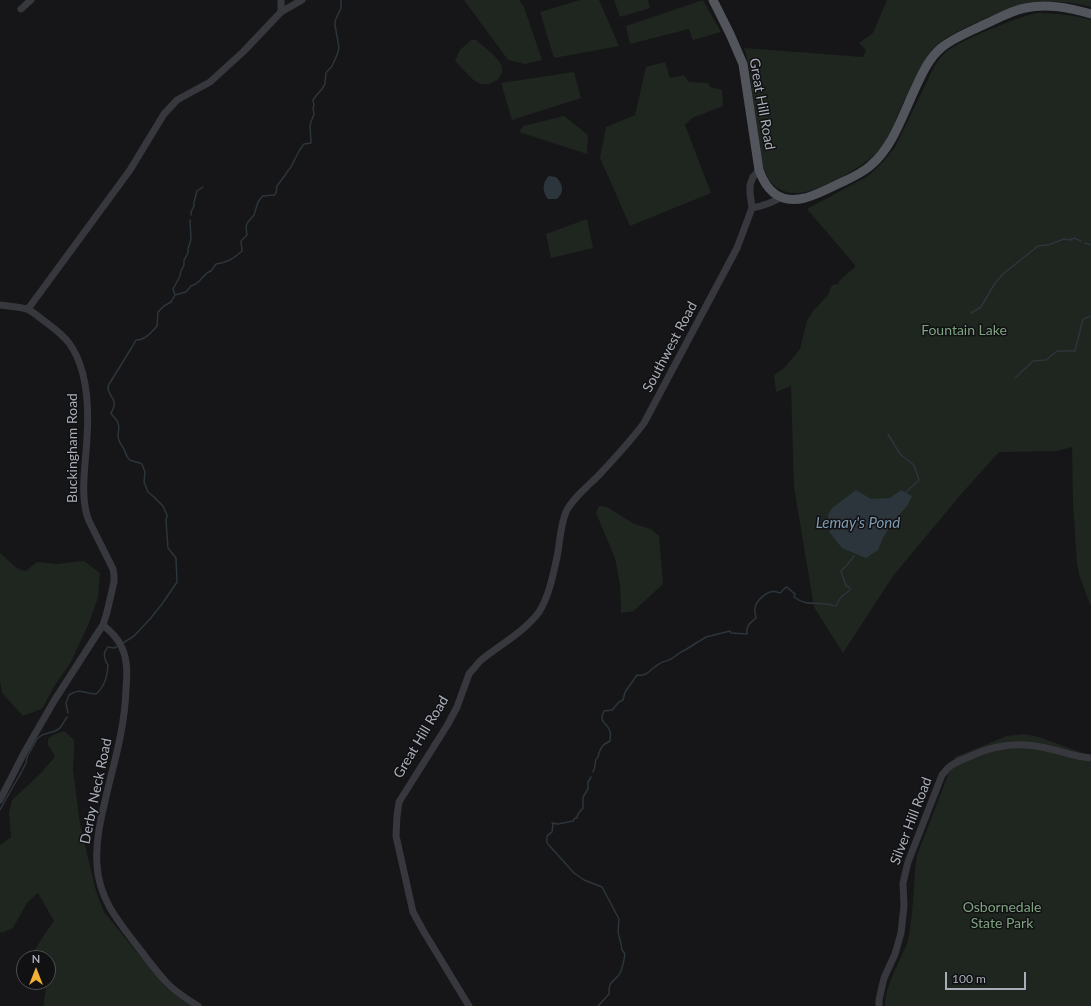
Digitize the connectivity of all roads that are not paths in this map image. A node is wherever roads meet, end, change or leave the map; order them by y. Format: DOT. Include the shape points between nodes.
graph roads {
  1 [pos="31,0"];
  2 [pos="281,0"];
  3 [pos="302,0"];
  4 [pos="713,0"];
  5 [pos="21,9"];
  6 [pos="281,12"];
  7 [pos="1091,14"];
  8 [pos="759,170"];
  9 [pos="781,197"];
  10 [pos="752,208"];
  11 [pos="0,305"];
  12 [pos="28,310"];
  13 [pos="590,484"];
  14 [pos="102,625"];
  15 [pos="1091,758"];
  16 [pos="0,800"];
  17 [pos="198,1006"];
  18 [pos="469,1006"];
  19 [pos="879,1006"];
  1 -- 5 [label="street"];
  2 -- 6 [label="street"];
  3 -- 6 [label="street"];
  4 -- 8 [label="main road, Great Hill Road" via="743,64"];
  6 -- 12 [label="street" via="210,82 177,100 164,114 130,170"];
  7 -- 9 [label="main road" via="1052,6 1026,8 953,40 940,49 928,65 891,140 873,163 849,179 809,197"];
  8 -- 9 [label="main road, Great Hill Road" via="767,187"];
  8 -- 10 [label="street, Southwest Road" via="750,185"];
  9 -- 10 [label="street"];
  10 -- 13 [label="street, Southwest Road" via="737,248 644,423"];
  11 -- 12 [label="street"];
  12 -- 14 [label="street, Buckingham Road" via="64,337 74,350 83,376 88,401 84,506 114,575 113,590"];
  13 -- 18 [label="street, Great Hill Road" via="566,512 552,580 539,611 528,624 480,661 469,674 454,713 399,802 396,836 413,912"];
  14 -- 16 [label="street, Buckingham Road" via="54,701"];
  14 -- 17 [label="street, Derby Neck Road" via="113,633 122,647 127,683 120,737 99,832 96,855 99,880 112,912 157,972 173,989"];
  15 -- 19 [label="street, Silver Hill Road" via="1045,747 1012,744 983,751 948,767 942,775 908,862 903,883 901,933 884,978"];
}
